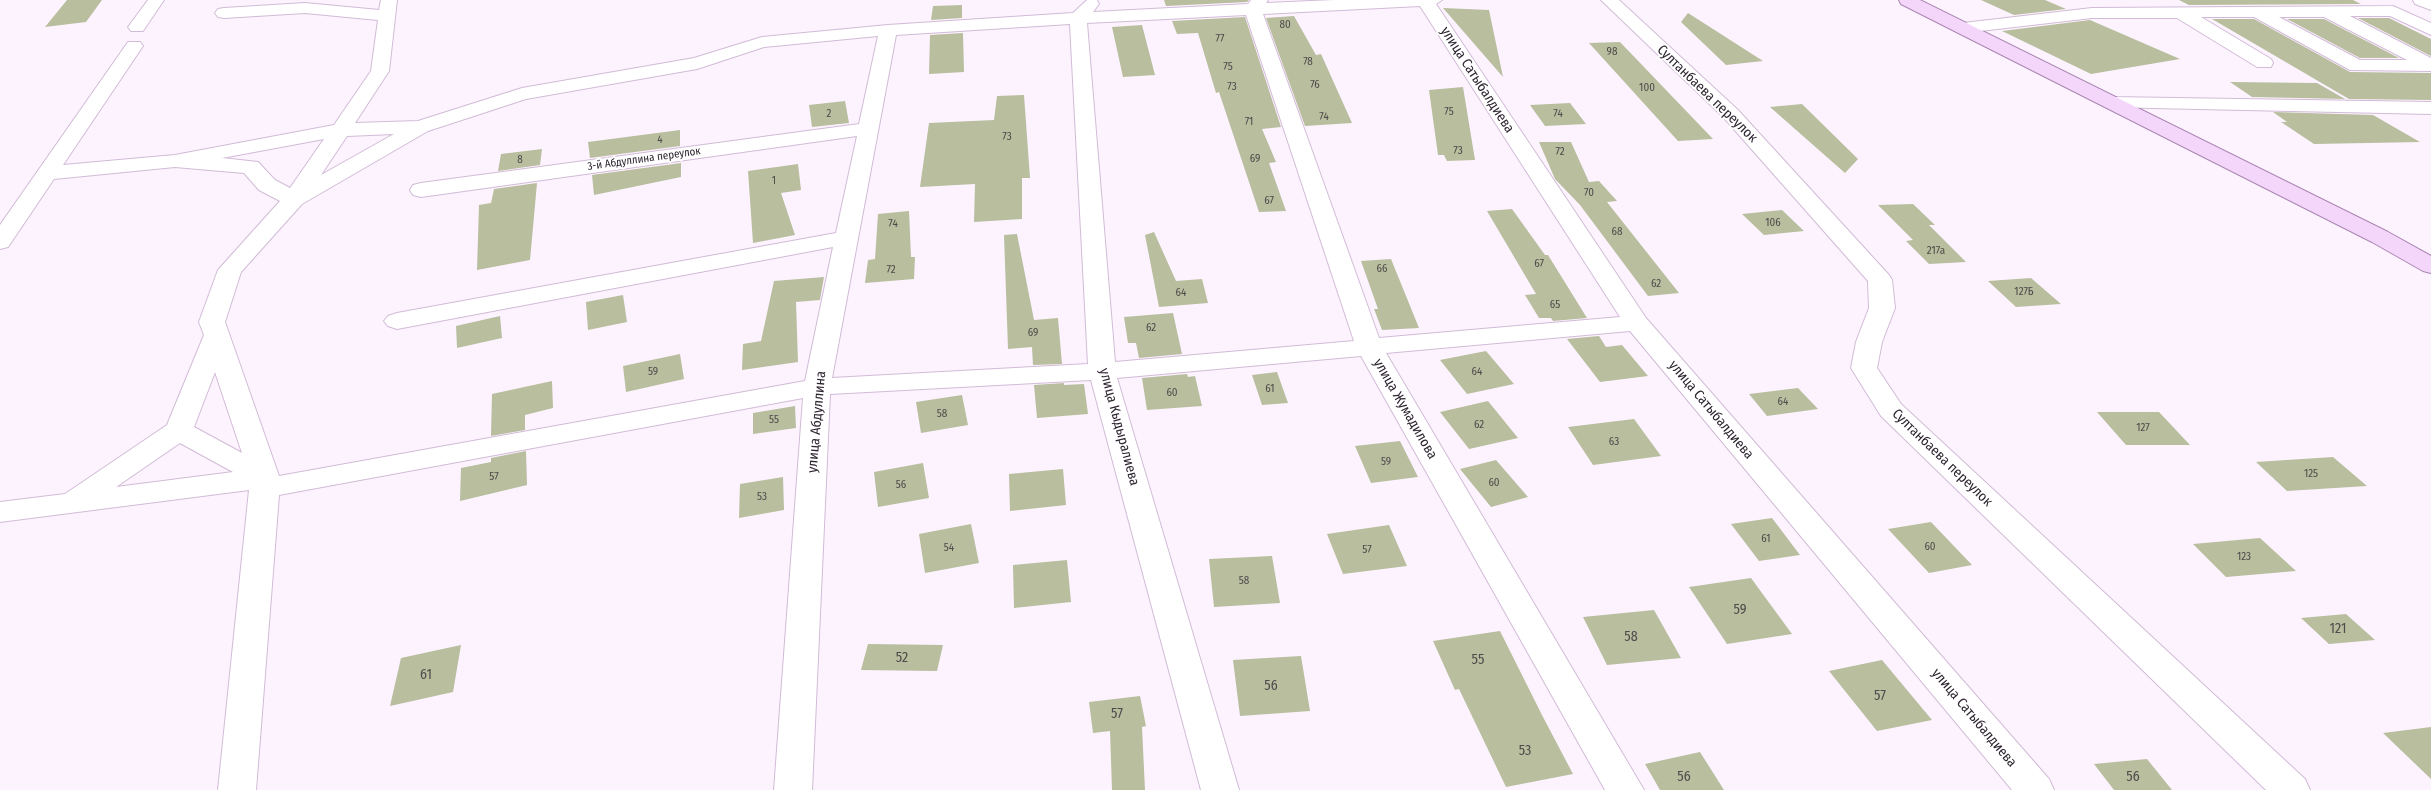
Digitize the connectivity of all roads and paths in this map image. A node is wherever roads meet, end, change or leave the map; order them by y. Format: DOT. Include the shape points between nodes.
graph roads {
  1 [pos="156,0"];
  2 [pos="1425,0"];
  3 [pos="1434,0"];
  4 [pos="1609,0"];
  5 [pos="1907,0"];
  6 [pos="2094,0"];
  7 [pos="2159,0"];
  8 [pos="2236,0"];
  9 [pos="2306,0"];
  10 [pos="2372,0"];
  11 [pos="2421,0"];
  12 [pos="1256,4"];
  13 [pos="2431,5"];
  14 [pos="388,8"];
  15 [pos="1087,9"];
  16 [pos="2327,11"];
  17 [pos="2393,11"];
  18 [pos="2180,12"];
  19 [pos="2257,12"];
  20 [pos="224,13"];
  21 [pos="2114,13"];
  22 [pos="1963,28"];
  23 [pos="888,30"];
  24 [pos="2431,30"];
  25 [pos="2264,63"];
  26 [pos="2112,103"];
  27 [pos="2431,108"];
  28 [pos="421,127"];
  29 [pos="867,129"];
  30 [pos="340,130"];
  31 [pos="175,161"];
  32 [pos="47,173"];
  33 [pos="421,190"];
  34 [pos="294,200"];
  35 [pos="846,238"];
  36 [pos="0,242"];
  37 [pos="2431,266"];
  38 [pos="397,321"];
  39 [pos="1637,323"];
  40 [pos="216,334"];
  41 [pos="1369,346"];
  42 [pos="1102,371"];
  43 [pos="817,387"];
  44 [pos="179,430"];
  45 [pos="265,483"];
  46 [pos="73,502"];
  47 [pos="0,512"];
  48 [pos="237,790"];
  49 [pos="793,790"];
  50 [pos="1220,790"];
  51 [pos="1625,790"];
  52 [pos="2036,790"];
  53 [pos="2291,790"];
  1 -- 32 [label="street"];
  2 -- 3 [label="street"];
  2 -- 12 [label="street"];
  2 -- 39 [label="street, улица Сатыбалдиева"];
  4 -- 53 [label="street, Султанбаева переулок" via="1731,114 1880,280 1882,308 1869,342 1864,368 1891,410"];
  5 -- 22 [label="main road"];
  6 -- 21 [label="street"];
  7 -- 18 [label="street"];
  8 -- 19 [label="street"];
  9 -- 16 [label="street"];
  10 -- 17 [label="street"];
  11 -- 13 [label="street"];
  12 -- 15 [label="street"];
  12 -- 41 [label="street, улица Жумадилова"];
  14 -- 20 [label="street" via="304,8"];
  14 -- 30 [label="street" via="380,71"];
  15 -- 23 [label="street"];
  15 -- 42 [label="street, улица Кыдыралиева"];
  16 -- 17 [label="street"];
  16 -- 19 [label="street"];
  16 -- 19 [label="street" via="2431,65 2357,66"];
  17 -- 24 [label="street"];
  18 -- 19 [label="street"];
  18 -- 21 [label="street"];
  18 -- 25 [label="street"];
  21 -- 22 [label="street"];
  22 -- 26 [label="main road"];
  23 -- 28 [label="street" via="762,42 697,63 522,94"];
  23 -- 29 [label="street, улица Абдуллина"];
  26 -- 27 [label="street"];
  26 -- 37 [label="main road" via="2380,237"];
  28 -- 30 [label="street"];
  28 -- 34 [label="street"];
  29 -- 33 [label="street, 3-й Абдуллина переулок"];
  29 -- 35 [label="street, улица Абдуллина"];
  30 -- 31 [label="street"];
  30 -- 34 [label="street"];
  31 -- 32 [label="street"];
  31 -- 34 [label="street" via="250,167 267,185"];
  32 -- 36 [label="street"];
  34 -- 40 [label="street" via="230,270 212,322"];
  35 -- 38 [label="street"];
  35 -- 43 [label="street, улица Абдуллина"];
  39 -- 41 [label="street"];
  39 -- 52 [label="street, улица Сатыбалдиева"];
  40 -- 44 [label="street"];
  40 -- 45 [label="street"];
  41 -- 42 [label="street"];
  41 -- 51 [label="street, улица Жумадилова"];
  42 -- 43 [label="street"];
  42 -- 50 [label="street, улица Кыдыралиева"];
  43 -- 45 [label="street"];
  43 -- 49 [label="street, улица Абдуллина"];
  44 -- 45 [label="street"];
  44 -- 46 [label="street"];
  45 -- 46 [label="street"];
  45 -- 48 [label="street"];
  46 -- 47 [label="street"];
}
